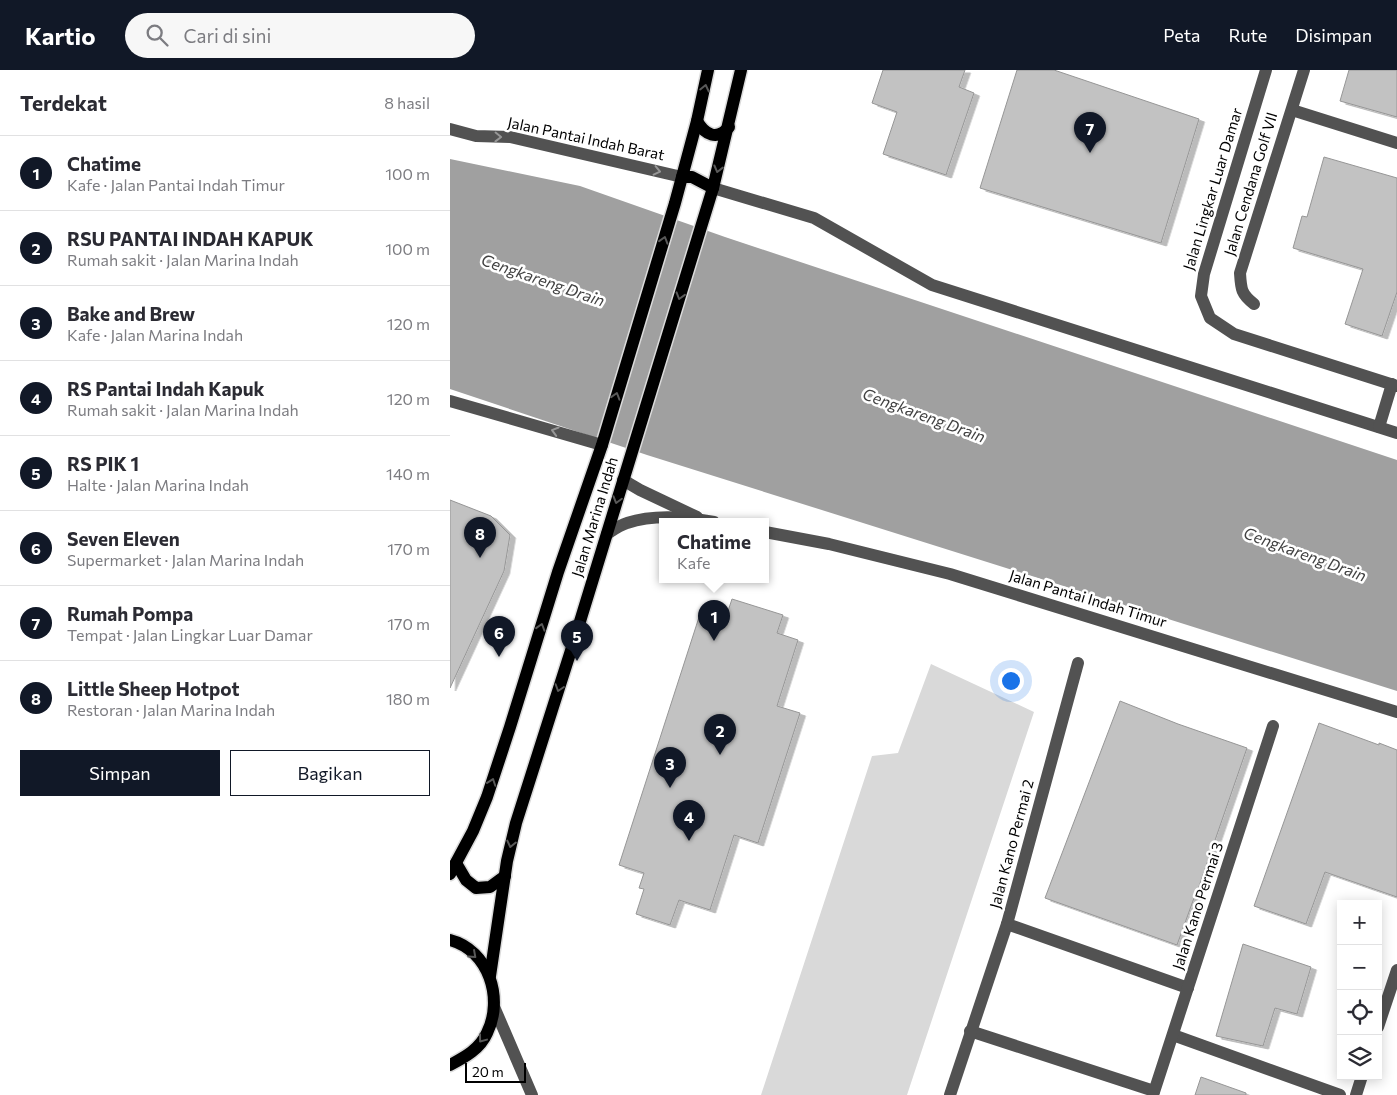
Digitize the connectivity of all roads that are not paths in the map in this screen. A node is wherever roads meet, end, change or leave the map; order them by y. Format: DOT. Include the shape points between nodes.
graph roads {
  1 [pos="708,70"];
  2 [pos="741,70"];
  3 [pos="1266,70"];
  4 [pos="1304,70"];
  5 [pos="1292,110"];
  6 [pos="697,121"];
  7 [pos="729,127"];
  8 [pos="450,130"];
  9 [pos="1397,143"];
  10 [pos="682,177"];
  11 [pos="713,188"];
  12 [pos="1254,304"];
  13 [pos="1395,385"];
  14 [pos="450,402"];
  15 [pos="1379,427"];
  16 [pos="1397,433"];
  17 [pos="602,443"];
  18 [pos="623,480"];
  19 [pos="701,518"];
  20 [pos="659,519"];
  21 [pos="769,533"];
  22 [pos="607,534"];
  23 [pos="1078,663"];
  24 [pos="1397,712"];
  25 [pos="1272,726"];
  26 [pos="453,868"];
  27 [pos="505,876"];
  28 [pos="1007,924"];
  29 [pos="450,940"];
  30 [pos="1397,970"];
  31 [pos="490,976"];
  32 [pos="1188,988"];
  33 [pos="495,1009"];
  34 [pos="1382,1015"];
  35 [pos="970,1032"];
  36 [pos="1173,1035"];
  37 [pos="450,1065"];
  38 [pos="1361,1080"];
  39 [pos="1154,1093"];
  40 [pos="532,1095"];
  41 [pos="950,1095"];
  42 [pos="1340,1095"];
  43 [pos="1356,1095"];
  6 -- 1 [label="main road, Jalan Marina Indah, one-way"];
  2 -- 7 [label="main road, Jalan Marina Indah"];
  3 -- 13 [label="street, Jalan Lingkar Luar Damar" via="1204,274 1201,296 1210,318 1234,334"];
  4 -- 5 [label="street, Jalan Cendana Golf VII"];
  5 -- 9 [label="street"];
  5 -- 12 [label="street, Jalan Cendana Golf VII" via="1240,273 1244,297"];
  6 -- 7 [label="main road" via="702,129 713,135 724,133"];
  6 -- 10 [label="main road, Jalan Marina Indah"];
  7 -- 11 [label="main road, Jalan Marina Indah, one-way"];
  8 -- 10 [label="street, Jalan Pantai Indah Barat, one-way" via="476,136 510,137"];
  10 -- 11 [label="main road, Jalan Pantai Indah Barat" via="692,177"];
  17 -- 10 [label="main road, Jalan Marina Indah, one-way"];
  11 -- 15 [label="street" via="814,218 932,285"];
  11 -- 18 [label="main road, Jalan Marina Indah, one-way"];
  13 -- 15 [label="street"];
  17 -- 14 [label="street, one-way"];
  15 -- 16 [label="street"];
  26 -- 17 [label="main road, Jalan Marina Indah, one-way" via="487,797"];
  18 -- 19 [label="street"];
  18 -- 22 [label="main road, Jalan Marina Indah, one-way"];
  20 -- 22 [label="street" via="625,523"];
  21 -- 24 [label="street, Jalan Pantai Indah Timur" via="950,574"];
  22 -- 27 [label="main road, Jalan Marina Indah, one-way" via="516,823"];
  23 -- 28 [label="street, Jalan Kano Permai 2"];
  25 -- 32 [label="street, Jalan Kano Permai 3"];
  26 -- 27 [label="main road" via="476,888 490,887"];
  27 -- 31 [label="main road, Jalan Marina Indah"];
  28 -- 32 [label="street"];
  28 -- 35 [label="street, Jalan Kano Permai 2"];
  29 -- 31 [label="main road, one-way" via="477,956"];
  30 -- 34 [label="street"];
  31 -- 33 [label="main road"];
  32 -- 36 [label="street, Jalan Kano Permai 3"];
  33 -- 37 [label="main road, one-way" via="487,1033 472,1053"];
  33 -- 40 [label="street"];
  35 -- 39 [label="street"];
  35 -- 41 [label="street, Jalan Kano Permai 2"];
  36 -- 39 [label="street, Jalan Kano Permai 3"];
  36 -- 42 [label="street"];
  38 -- 43 [label="street"];
}
